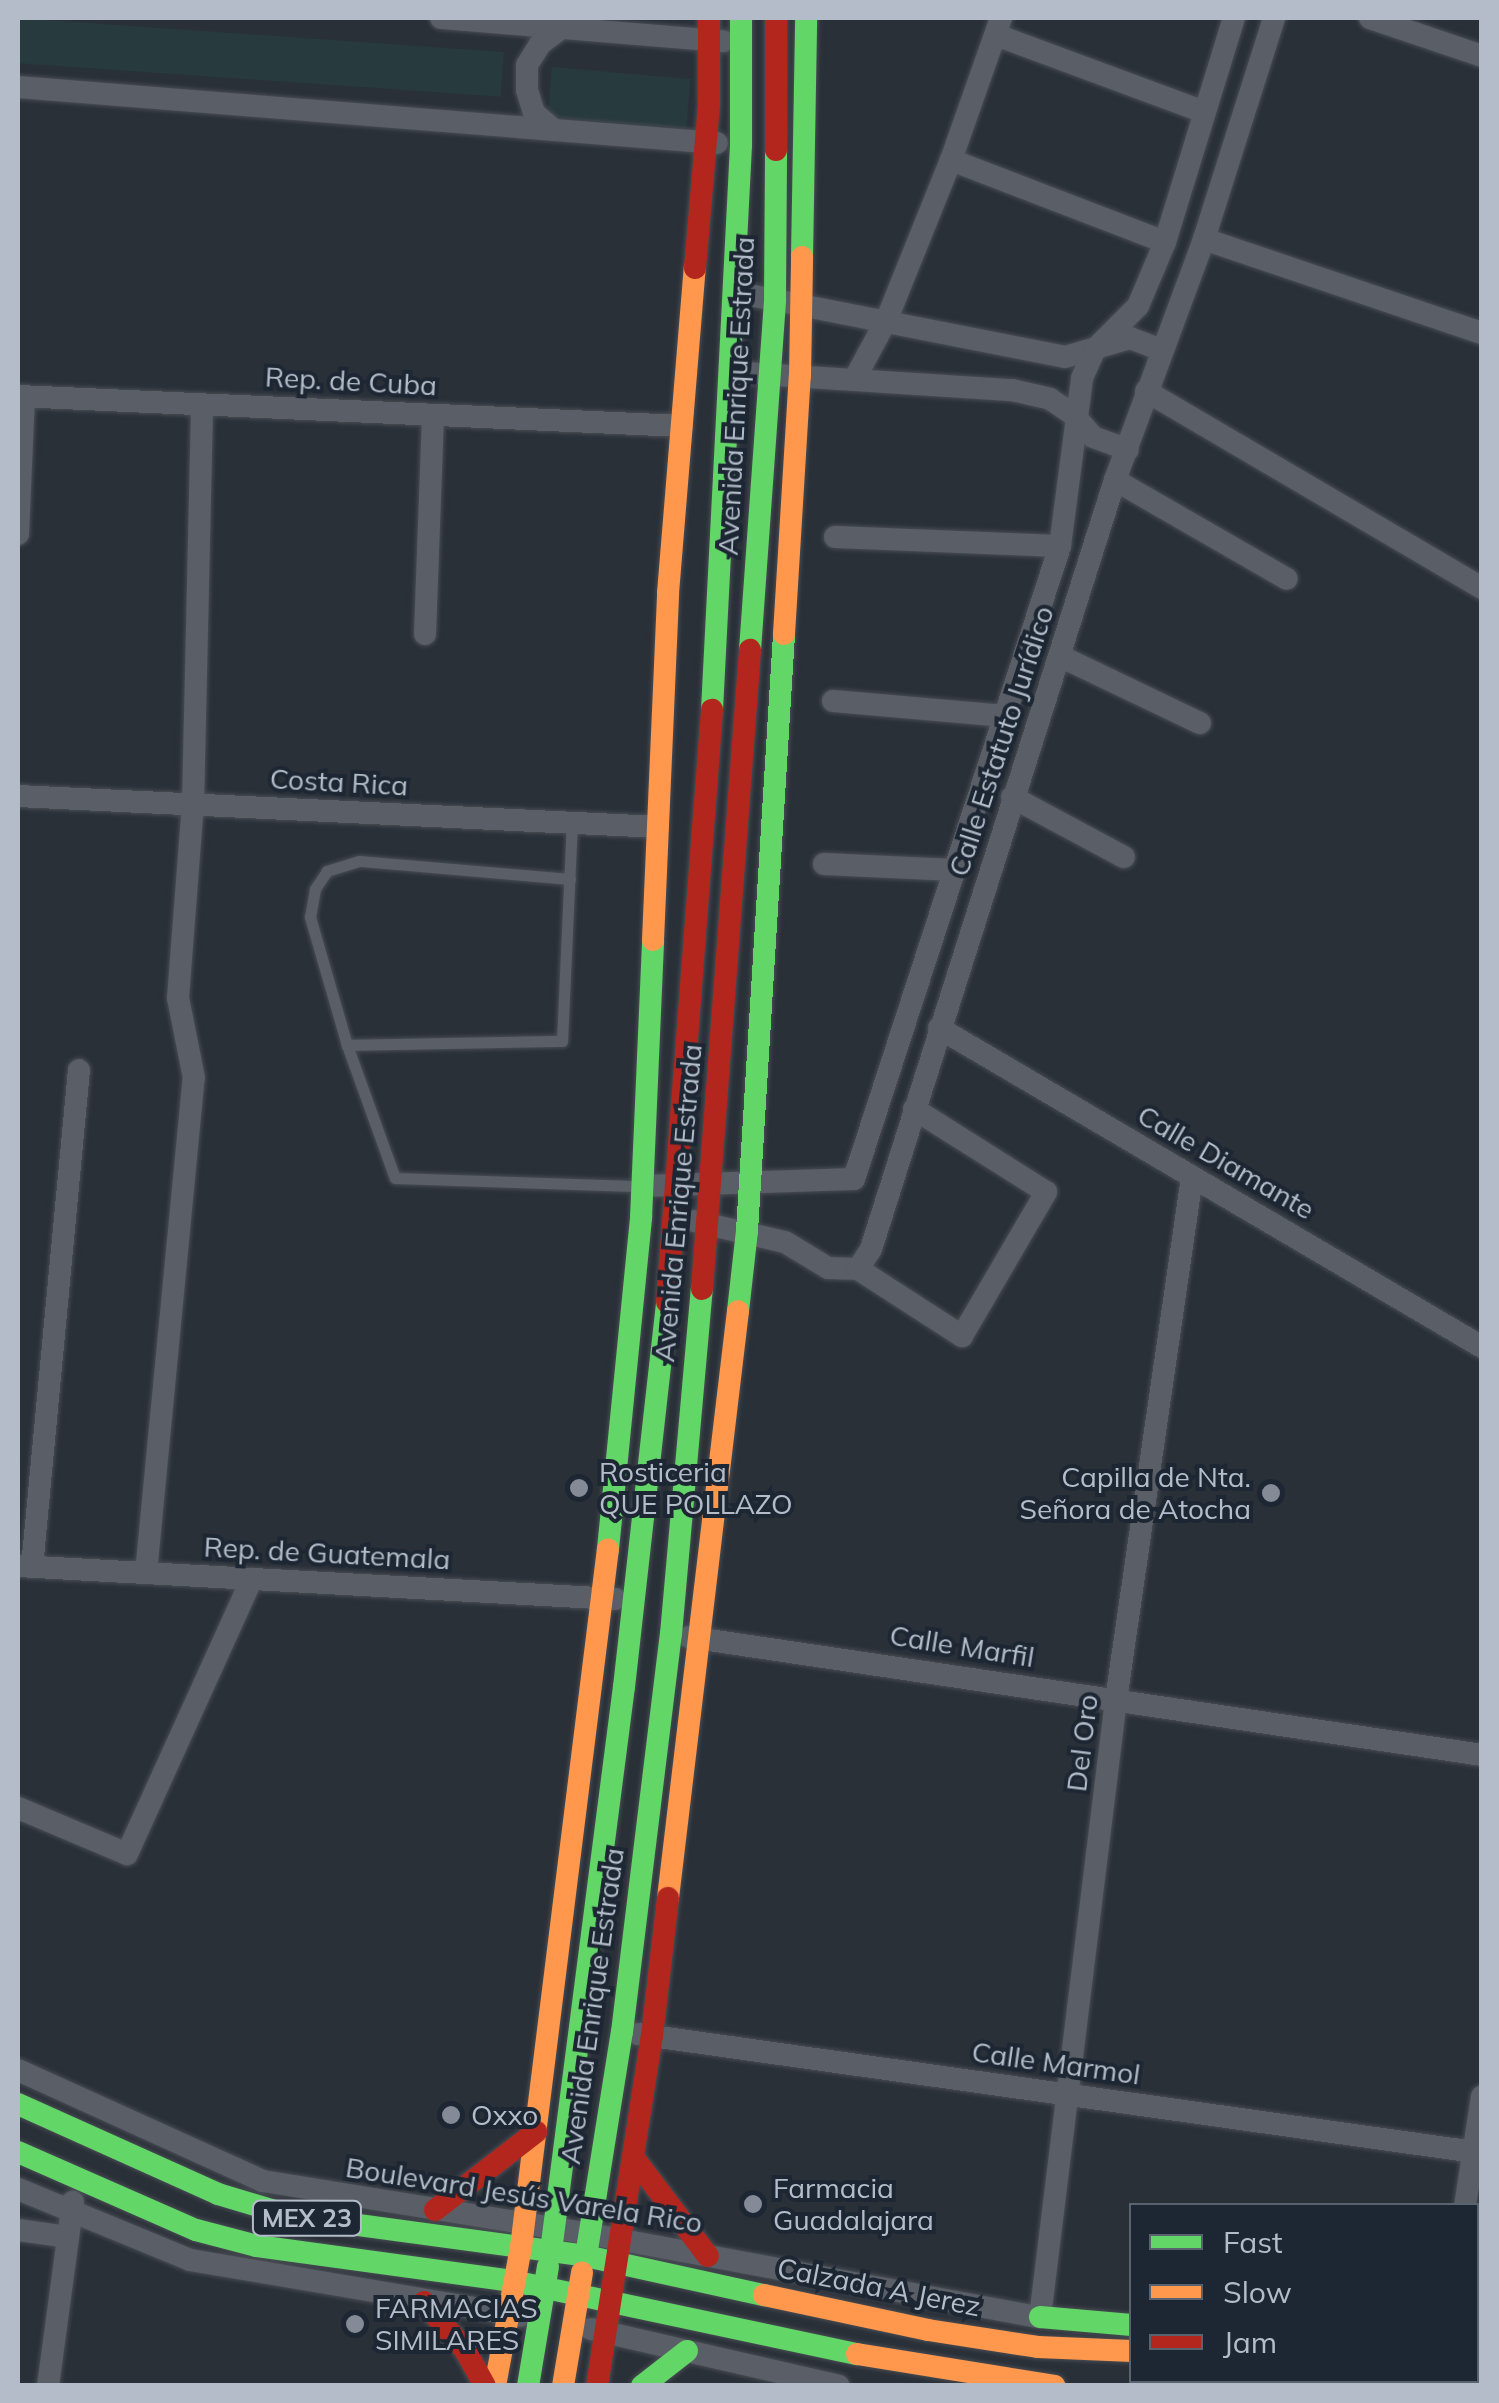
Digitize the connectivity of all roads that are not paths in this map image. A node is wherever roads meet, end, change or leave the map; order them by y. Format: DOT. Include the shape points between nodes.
graph roads {
  1 [pos="442,18"];
  2 [pos="741,18"];
  3 [pos="776,18"];
  4 [pos="806,18"];
  5 [pos="1234,18"];
  6 [pos="1274,18"];
  7 [pos="1370,18"];
  8 [pos="998,26"];
  9 [pos="562,28"];
  10 [pos="709,29"];
  11 [pos="741,43"];
  12 [pos="1482,56"];
  13 [pos="18,88"];
  14 [pos="1204,112"];
  15 [pos="554,130"];
  16 [pos="706,142"];
  17 [pos="741,145"];
  18 [pos="951,160"];
  19 [pos="1204,238"];
  20 [pos="1165,242"];
  21 [pos="734,292"];
  22 [pos="775,300"];
  23 [pos="803,305"];
  24 [pos="886,320"];
  25 [pos="1482,333"];
  26 [pos="1095,349"];
  27 [pos="1160,350"];
  28 [pos="730,372"];
  29 [pos="771,374"];
  30 [pos="800,376"];
  31 [pos="854,380"];
  32 [pos="1146,391"];
  33 [pos="21,396"];
  34 [pos="202,404"];
  35 [pos="433,415"];
  36 [pos="1074,415"];
  37 [pos="682,426"];
  38 [pos="1128,450"];
  39 [pos="1115,480"];
  40 [pos="18,534"];
  41 [pos="835,537"];
  42 [pos="1060,546"];
  43 [pos="1288,579"];
  44 [pos="1482,588"];
  45 [pos="425,634"];
  46 [pos="1062,657"];
  47 [pos="833,701"];
  48 [pos="1005,716"];
  49 [pos="1200,723"];
  50 [pos="18,796"];
  51 [pos="1012,798"];
  52 [pos="193,805"];
  53 [pos="572,823"];
  54 [pos="658,827"];
  55 [pos="1124,857"];
  56 [pos="824,864"];
  57 [pos="955,870"];
  58 [pos="570,878"];
  59 [pos="939,1028"];
  60 [pos="347,1044"];
  61 [pos="78,1070"];
  62 [pos="914,1109"];
  63 [pos="1192,1177"];
  64 [pos="854,1178"];
  65 [pos="750,1182"];
  66 [pos="711,1184"];
  67 [pos="678,1185"];
  68 [pos="642,1186"];
  69 [pos="887,1194"];
  70 [pos="676,1217"];
  71 [pos="641,1218"];
  72 [pos="708,1224"];
  73 [pos="747,1232"];
  74 [pos="858,1269"];
  75 [pos="1482,1347"];
  76 [pos="693,1396"];
  77 [pos="728,1400"];
  78 [pos="25,1567"];
  79 [pos="146,1574"];
  80 [pos="252,1579"];
  81 [pos="603,1598"];
  82 [pos="633,1600"];
  83 [pos="671,1634"];
  84 [pos="702,1638"];
  85 [pos="1116,1700"];
  86 [pos="1482,1755"];
  87 [pos="18,1808"];
  88 [pos="603,1847"];
  89 [pos="558,1962"];
  90 [pos="622,2032"];
  91 [pos="652,2036"];
  92 [pos="18,2070"];
  93 [pos="1070,2095"];
  94 [pos="1482,2096"];
  95 [pos="18,2104"];
  96 [pos="134,2126"];
  97 [pos="536,2132"];
  98 [pos="85,2134"];
  99 [pos="18,2152"];
  100 [pos="1477,2152"];
  101 [pos="633,2157"];
  102 [pos="76,2179"];
  103 [pos="18,2189"];
  104 [pos="1466,2203"];
  105 [pos="435,2210"];
  106 [pos="72,2213"];
  107 [pos="18,2230"];
  108 [pos="523,2236"];
  109 [pos="68,2237"];
  110 [pos="620,2239"];
  111 [pos="552,2240"];
  112 [pos="588,2245"];
  113 [pos="708,2256"];
  114 [pos="617,2264"];
  115 [pos="513,2281"];
  116 [pos="544,2288"];
  117 [pos="578,2296"];
  118 [pos="424,2302"];
  119 [pos="610,2303"];
  120 [pos="508,2312"];
  121 [pos="1040,2317"];
  122 [pos="538,2320"];
  123 [pos="572,2324"];
  124 [pos="1129,2325"];
  125 [pos="605,2332"];
  126 [pos="687,2350"];
  127 [pos="1129,2351"];
  128 [pos="48,2386"];
  129 [pos="484,2386"];
  130 [pos="495,2386"];
  131 [pos="528,2386"];
  132 [pos="563,2386"];
  133 [pos="596,2386"];
  134 [pos="642,2386"];
  135 [pos="839,2386"];
  136 [pos="1054,2386"];
  1 -- 9 [label="street"];
  2 -- 11 [label="main road, Avenida Enrique Estrada"];
  3 -- 22 [label="main road, Avenida Enrique Estrada"];
  4 -- 23 [label="main road"];
  5 -- 14 [label="street, Calle Estatuto Jurídico"];
  6 -- 19 [label="street, Calle Estatuto Jurídico"];
  7 -- 12 [label="street"];
  8 -- 14 [label="street"];
  8 -- 18 [label="street"];
  9 -- 10 [label="street"];
  9 -- 15 [label="street" via="527,65 534,113"];
  10 -- 11 [label="street"];
  10 -- 16 [label="main road"];
  11 -- 17 [label="main road, Avenida Enrique Estrada"];
  13 -- 15 [label="street"];
  14 -- 20 [label="street, Calle Estatuto Jurídico"];
  15 -- 16 [label="street"];
  16 -- 17 [label="street"];
  16 -- 37 [label="main road"];
  17 -- 21 [label="main road, Avenida Enrique Estrada"];
  18 -- 20 [label="street"];
  18 -- 24 [label="street"];
  19 -- 25 [label="street"];
  19 -- 27 [label="street, Calle Estatuto Jurídico"];
  20 -- 26 [label="street, Calle Estatuto Jurídico" via="1138,306"];
  21 -- 22 [label="street"];
  21 -- 28 [label="main road, Avenida Enrique Estrada"];
  22 -- 23 [label="street"];
  22 -- 29 [label="main road, Avenida Enrique Estrada"];
  23 -- 24 [label="street"];
  23 -- 30 [label="main road"];
  24 -- 26 [label="street" via="1065,357"];
  24 -- 31 [label="street"];
  26 -- 27 [label="street" via="1130,338"];
  26 -- 36 [label="street, Calle Estatuto Jurídico"];
  27 -- 32 [label="street, Calle Estatuto Jurídico"];
  28 -- 29 [label="street"];
  28 -- 67 [label="main road, Avenida Enrique Estrada"];
  29 -- 30 [label="street"];
  29 -- 66 [label="main road, Avenida Enrique Estrada"];
  30 -- 31 [label="street"];
  30 -- 65 [label="main road"];
  31 -- 36 [label="street" via="1012,390 1050,399"];
  32 -- 38 [label="street, Calle Estatuto Jurídico"];
  32 -- 44 [label="street"];
  33 -- 34 [label="street, Rep. de Cuba"];
  33 -- 40 [label="street"];
  34 -- 35 [label="street, Rep. de Cuba"];
  34 -- 52 [label="street"];
  35 -- 37 [label="street, Rep. de Cuba"];
  35 -- 45 [label="street"];
  36 -- 38 [label="street" via="1093,436"];
  36 -- 42 [label="street, Calle Estatuto Jurídico"];
  37 -- 54 [label="main road"];
  38 -- 39 [label="street, Calle Estatuto Jurídico"];
  39 -- 43 [label="street"];
  39 -- 46 [label="street, Calle Estatuto Jurídico"];
  41 -- 42 [label="street"];
  42 -- 48 [label="street, Calle Estatuto Jurídico"];
  46 -- 49 [label="street"];
  46 -- 51 [label="street, Calle Estatuto Jurídico"];
  47 -- 48 [label="street"];
  48 -- 57 [label="street, Calle Estatuto Jurídico"];
  50 -- 52 [label="street, Costa Rica"];
  51 -- 55 [label="street"];
  51 -- 59 [label="street, Calle Estatuto Jurídico"];
  52 -- 53 [label="street, Costa Rica"];
  52 -- 79 [label="street" via="178,998 194,1078"];
  53 -- 54 [label="street, Costa Rica"];
  53 -- 58 [label="lane"];
  54 -- 68 [label="main road"];
  56 -- 57 [label="street"];
  57 -- 64 [label="street, Calle Estatuto Jurídico"];
  58 -- 60 [label="lane" via="562,1041"];
  58 -- 60 [label="lane" via="359,861 327,871 315,889 310,918"];
  59 -- 62 [label="street, Calle Estatuto Jurídico"];
  59 -- 63 [label="street, Calle Diamante"];
  60 -- 68 [label="lane" via="395,1178"];
  61 -- 78 [label="street"];
  62 -- 69 [label="street, Calle Estatuto Jurídico"];
  62 -- 74 [label="street" via="1046,1192 962,1336"];
  63 -- 75 [label="street, Calle Diamante"];
  63 -- 85 [label="street, Del Oro"];
  64 -- 65 [label="street"];
  64 -- 69 [label="street"];
  65 -- 66 [label="street"];
  65 -- 73 [label="main road"];
  66 -- 67 [label="street"];
  66 -- 72 [label="main road, Avenida Enrique Estrada"];
  67 -- 68 [label="street"];
  67 -- 70 [label="main road, Avenida Enrique Estrada"];
  68 -- 71 [label="main road"];
  69 -- 74 [label="street, Calle Estatuto Jurídico"];
  70 -- 71 [label="street"];
  70 -- 72 [label="street"];
  70 -- 82 [label="main road, Avenida Enrique Estrada"];
  71 -- 81 [label="main road"];
  72 -- 73 [label="street"];
  72 -- 76 [label="main road, Avenida Enrique Estrada"];
  73 -- 74 [label="street" via="784,1242 828,1268"];
  73 -- 77 [label="main road"];
  76 -- 77 [label="main road"];
  76 -- 83 [label="main road, Avenida Enrique Estrada"];
  77 -- 84 [label="main road"];
  78 -- 79 [label="street, Rep. de Guatemala"];
  79 -- 80 [label="street, Rep. de Guatemala"];
  80 -- 81 [label="street, Rep. de Guatemala"];
  80 -- 87 [label="street" via="126,1854"];
  81 -- 82 [label="street, Rep. de Guatemala"];
  81 -- 89 [label="main road"];
  82 -- 88 [label="main road, Avenida Enrique Estrada"];
  83 -- 84 [label="street, Calle Marfil"];
  83 -- 90 [label="main road, Avenida Enrique Estrada"];
  84 -- 85 [label="street, Calle Marfil"];
  84 -- 91 [label="main road"];
  85 -- 86 [label="street, Calle Marfil"];
  85 -- 93 [label="street, Del Oro"];
  88 -- 89 [label="main road"];
  88 -- 111 [label="main road, Avenida Enrique Estrada"];
  89 -- 97 [label="main road"];
  90 -- 91 [label="street, Calle Marmol"];
  90 -- 112 [label="main road, Avenida Enrique Estrada"];
  91 -- 93 [label="street, Calle Marmol"];
  91 -- 101 [label="main road"];
  92 -- 96 [label="street, Boulevard Jesús Varela Rico"];
  93 -- 100 [label="street, Calle Marmol"];
  93 -- 121 [label="street, Del Oro"];
  94 -- 100 [label="street"];
  95 -- 98 [label="main road, Boulevard Jesús Varela Rico / MEX 23"];
  96 -- 98 [label="main road"];
  96 -- 105 [label="street, Boulevard Jesús Varela Rico" via="263,2181"];
  97 -- 105 [label="main road"];
  97 -- 108 [label="main road"];
  98 -- 108 [label="main road, Boulevard Jesús Varela Rico / MEX 23" via="218,2194 292,2216"];
  99 -- 102 [label="main road, MEX 23"];
  100 -- 104 [label="street"];
  101 -- 110 [label="main road"];
  101 -- 113 [label="main road"];
  102 -- 106 [label="street"];
  102 -- 115 [label="main road, MEX 23" via="196,2230 257,2246"];
  103 -- 106 [label="street"];
  105 -- 108 [label="street, Boulevard Jesús Varela Rico"];
  106 -- 109 [label="street"];
  106 -- 118 [label="street" via="190,2260"];
  107 -- 109 [label="street"];
  108 -- 111 [label="main road, Boulevard Jesús Varela Rico / MEX 23"];
  108 -- 115 [label="main road"];
  109 -- 128 [label="street"];
  110 -- 112 [label="street, Boulevard Jesús Varela Rico"];
  110 -- 113 [label="street, Boulevard Jesús Varela Rico"];
  110 -- 114 [label="main road"];
  111 -- 112 [label="main road, Boulevard Jesús Varela Rico / MEX 23"];
  111 -- 116 [label="main road, Avenida Enrique Estrada"];
  112 -- 114 [label="main road, Boulevard Jesús Varela Rico / MEX 23"];
  112 -- 117 [label="main road, Avenida Enrique Estrada"];
  113 -- 121 [label="street, Boulevard Jesús Varela Rico"];
  114 -- 119 [label="main road"];
  114 -- 127 [label="main road, Calzada A Jerez / MEX 23" via="928,2330 1038,2347"];
  115 -- 116 [label="main road, MEX 23"];
  115 -- 120 [label="main road"];
  116 -- 117 [label="main road, MEX 23"];
  116 -- 122 [label="main road, Avenida Enrique Estrada"];
  117 -- 119 [label="main road, MEX 23"];
  117 -- 123 [label="main road, Avenida Enrique Estrada"];
  118 -- 120 [label="street"];
  118 -- 129 [label="main road" via="465,2350"];
  119 -- 125 [label="main road"];
  119 -- 136 [label="main road, MEX 23" via="831,2350"];
  120 -- 122 [label="street"];
  120 -- 130 [label="main road"];
  121 -- 124 [label="main road"];
  122 -- 123 [label="street"];
  122 -- 131 [label="main road, Avenida Enrique Estrada"];
  123 -- 125 [label="street"];
  123 -- 132 [label="main road, Avenida Enrique Estrada"];
  125 -- 126 [label="street"];
  125 -- 133 [label="main road"];
  126 -- 134 [label="main road"];
  126 -- 135 [label="street"];
}
